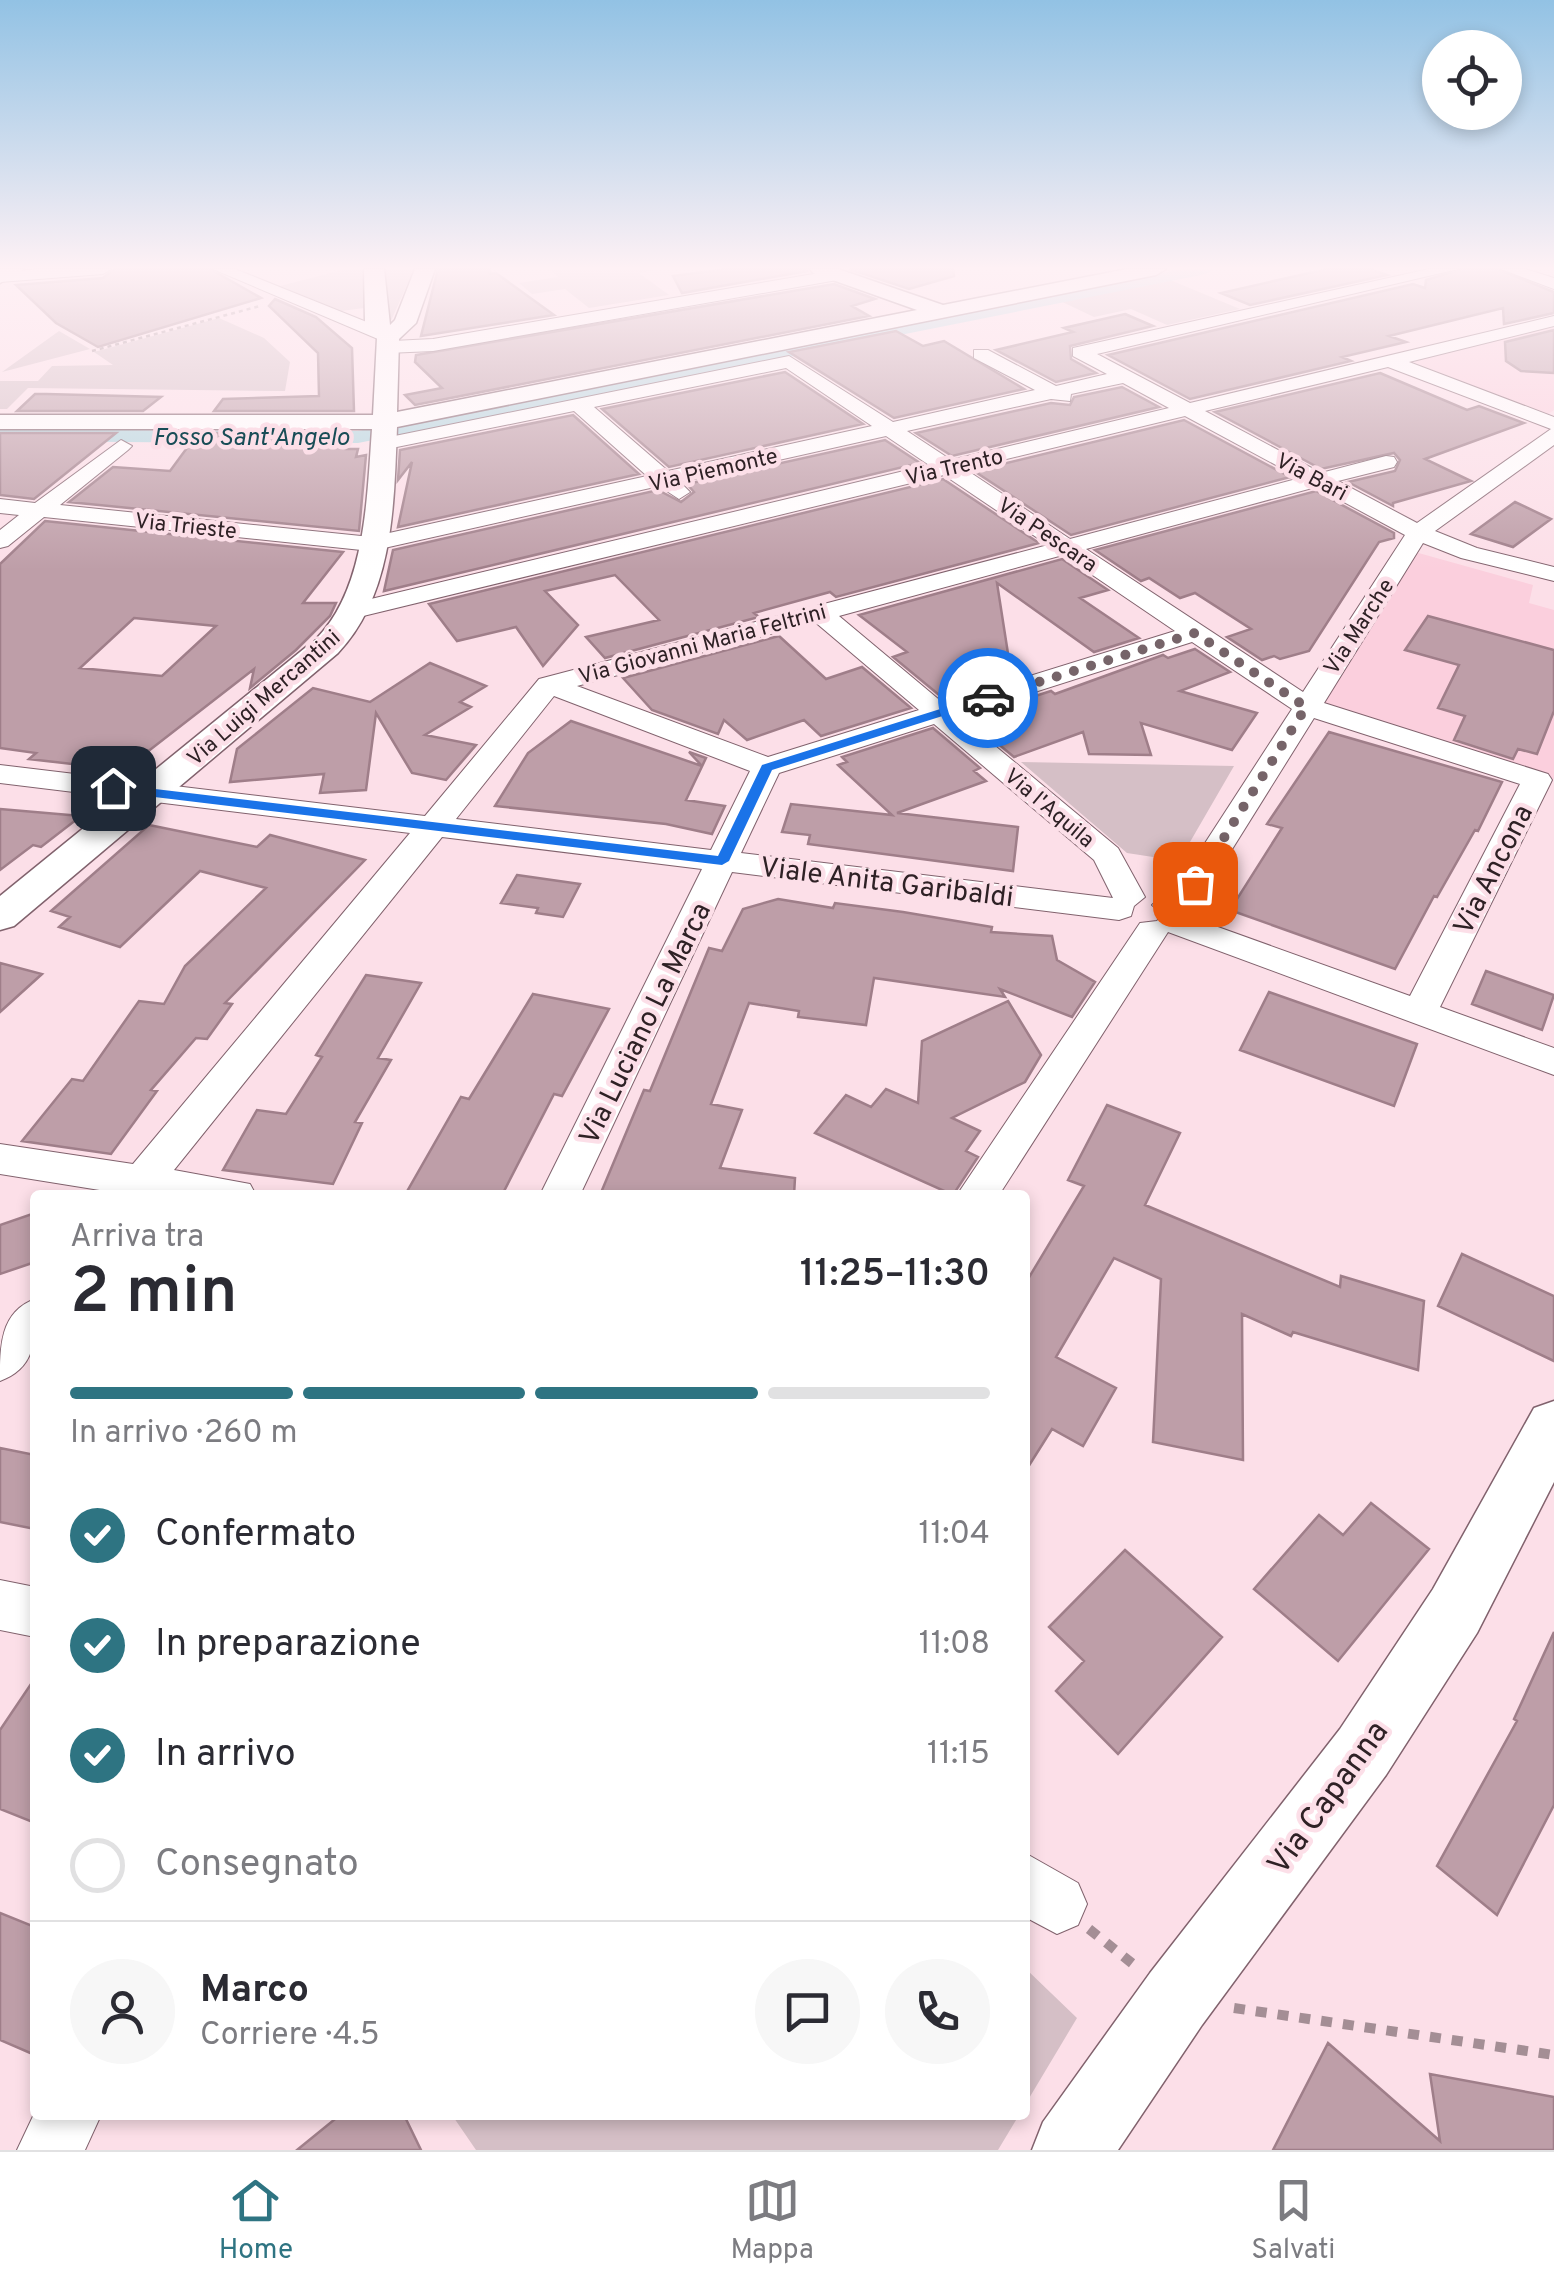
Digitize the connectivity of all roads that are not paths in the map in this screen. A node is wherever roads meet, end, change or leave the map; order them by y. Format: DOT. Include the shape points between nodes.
graph roads {
  1 [pos="386,369"];
  2 [pos="677,369"];
  3 [pos="753,369"];
  4 [pos="800,369"];
  5 [pos="1010,369"];
  6 [pos="1113,369"];
  7 [pos="1356,369"];
  8 [pos="1412,369"];
  9 [pos="1126,376"];
  10 [pos="1054,392"];
  11 [pos="580,405"];
  12 [pos="1190,410"];
  13 [pos="0,422"];
  14 [pos="1554,424"];
  15 [pos="1118,426"];
  16 [pos="891,429"];
  17 [pos="382,433"];
  18 [pos="1554,435"];
  19 [pos="122,446"];
  20 [pos="1386,462"];
  21 [pos="948,467"];
  22 [pos="664,480"];
  23 [pos="1319,480"];
  24 [pos="0,506"];
  25 [pos="40,510"];
  26 [pos="714,523"];
  27 [pos="1418,533"];
  28 [pos="0,541"];
  29 [pos="371,544"];
  30 [pos="1066,545"];
  31 [pos="1554,574"];
  32 [pos="355,610"];
  33 [pos="819,612"];
  34 [pos="1195,633"];
  35 [pos="549,684"];
  36 [pos="1306,707"];
  37 [pos="939,713"];
  38 [pos="767,767"];
  39 [pos="0,774"];
  40 [pos="150,792"];
  41 [pos="430,826"];
  42 [pos="722,861"];
  43 [pos="1124,904"];
  44 [pos="0,917"];
  45 [pos="1165,919"];
  46 [pos="1419,1013"];
  47 [pos="1554,1062"];
  48 [pos="0,1159"];
  49 [pos="136,1188"];
  50 [pos="165,1190"];
  51 [pos="562,1190"];
  52 [pos="980,1190"];
  53 [pos="30,1323"];
  54 [pos="0,1362"];
  55 [pos="1554,1426"];
  56 [pos="0,1605"];
  57 [pos="30,1611"];
  58 [pos="66,2120"];
  59 [pos="50,2150"];
  60 [pos="1071,2150"];
  1 -- 17 [label="street, Via Luigi Mercantini"];
  2 -- 17 [label="street"];
  3 -- 11 [label="street, Via Pescara"];
  4 -- 16 [label="street, Via Pescara"];
  5 -- 10 [label="street"];
  6 -- 9 [label="street, Via Bari"];
  7 -- 12 [label="street, Via Trento"];
  8 -- 14 [label="street"];
  9 -- 10 [label="street, Via Piemonte"];
  9 -- 12 [label="street, Via Bari"];
  10 -- 15 [label="street"];
  10 -- 16 [label="street, Via Piemonte"];
  11 -- 17 [label="street"];
  11 -- 22 [label="street"];
  12 -- 15 [label="street, Via Trento"];
  12 -- 23 [label="street, Via Bari"];
  13 -- 17 [label="street"];
  15 -- 21 [label="street, Via Trento"];
  16 -- 21 [label="street, Via Pescara"];
  16 -- 22 [label="street, Via Piemonte"];
  17 -- 29 [label="street, Via Luigi Mercantini"];
  18 -- 27 [label="street, Via Marche"];
  19 -- 25 [label="street"];
  20 -- 23 [label="street, Via Giovanni Maria Feltrini"];
  21 -- 26 [label="street, Via Trento"];
  21 -- 30 [label="street, Via Pescara"];
  22 -- 26 [label="street"];
  22 -- 29 [label="street, Via Piemonte"];
  23 -- 27 [label="street, Via Bari"];
  23 -- 30 [label="street, Via Giovanni Maria Feltrini"];
  24 -- 25 [label="street, Via Trieste"];
  25 -- 28 [label="street"];
  25 -- 29 [label="street, Via Trieste"];
  26 -- 32 [label="street, Via Trento"];
  27 -- 31 [label="street, Via Bari"];
  27 -- 36 [label="street, Via Marche"];
  29 -- 32 [label="street, Via Luigi Mercantini"];
  30 -- 33 [label="street, Via Giovanni Maria Feltrini"];
  30 -- 34 [label="street, Via Pescara"];
  32 -- 40 [label="street, Via Luigi Mercantini" via="327,646"];
  33 -- 35 [label="street, Via Giovanni Maria Feltrini"];
  33 -- 37 [label="street, Via l'Aquila"];
  34 -- 36 [label="street, Via Pescara"];
  34 -- 37 [label="street"];
  35 -- 38 [label="street"];
  35 -- 41 [label="street, Via Giovanni Maria Feltrini"];
  36 -- 45 [label="street, Via Marche" via="1195,884"];
  36 -- 46 [label="street, Via Ancona" via="1537,780"];
  37 -- 38 [label="street"];
  37 -- 43 [label="street, Via l'Aquila" via="1106,855"];
  38 -- 42 [label="street, Via Luciano La Marca"];
  39 -- 40 [label="street, Viale Anita Garibaldi"];
  40 -- 41 [label="street, Viale Anita Garibaldi"];
  40 -- 44 [label="street, Via Luigi Mercantini"];
  41 -- 42 [label="street, Viale Anita Garibaldi"];
  41 -- 49 [label="street, Via Giovanni Maria Feltrini"];
  42 -- 43 [label="street, Viale Anita Garibaldi"];
  42 -- 51 [label="street, Via Luciano La Marca"];
  43 -- 45 [label="street, Viale Anita Garibaldi" via="1154,897"];
  45 -- 46 [label="street"];
  45 -- 52 [label="street, Via Marche"];
  46 -- 47 [label="street"];
  48 -- 49 [label="street"];
  49 -- 50 [label="street"];
  53 -- 54 [label="street"];
  55 -- 60 [label="street, Via Capanna" via="1455,1611 1363,1752"];
  56 -- 57 [label="street"];
  58 -- 59 [label="street"];
}
